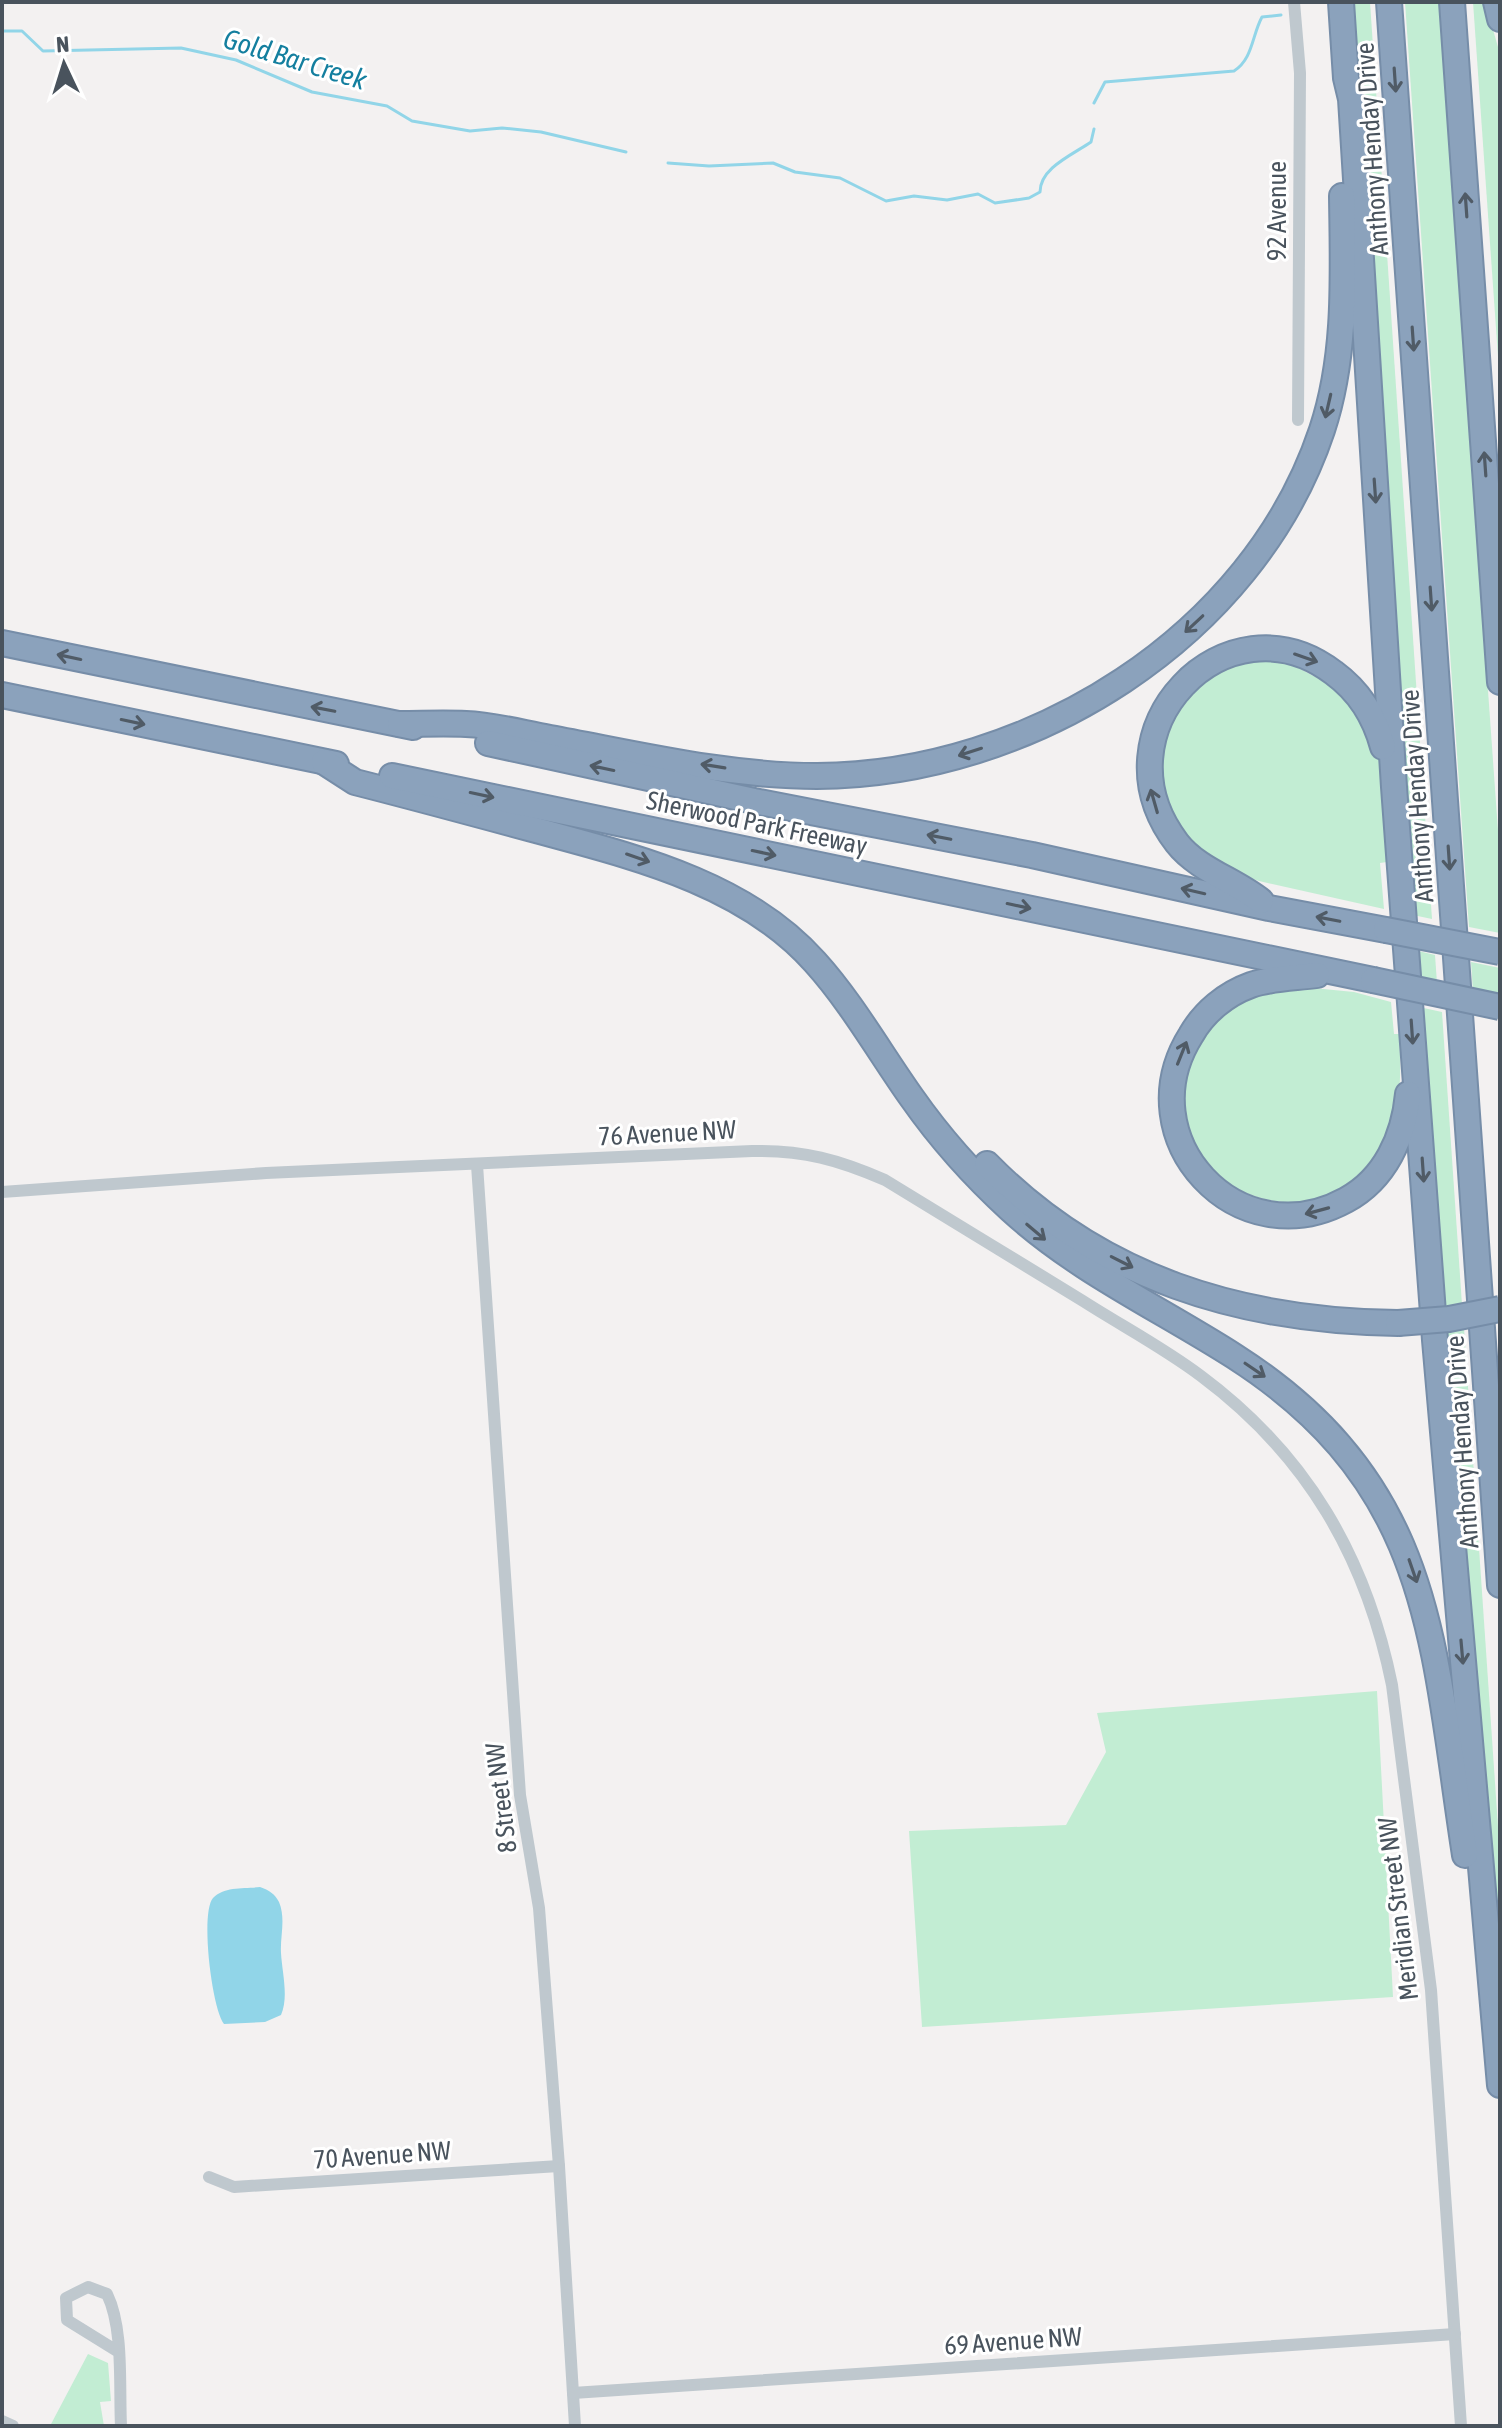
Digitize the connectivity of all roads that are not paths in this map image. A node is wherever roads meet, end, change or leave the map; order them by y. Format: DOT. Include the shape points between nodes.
graph roads {
  1 [pos="1294,2"];
  2 [pos="1341,2"];
  3 [pos="1389,2"];
  4 [pos="1452,2"];
  5 [pos="1496,2"];
  6 [pos="1500,19"];
  7 [pos="1346,78"];
  8 [pos="1298,420"];
  9 [pos="2,643"];
  10 [pos="1500,682"];
  11 [pos="2,695"];
  12 [pos="400,724"];
  13 [pos="324,762"];
  14 [pos="1394,787"];
  15 [pos="1269,908"];
  16 [pos="1500,952"];
  17 [pos="1341,973"];
  18 [pos="1500,1007"];
  19 [pos="861,1022"];
  20 [pos="1415,1064"];
  21 [pos="477,1165"];
  22 [pos="2,1192"];
  23 [pos="1500,1309"];
  24 [pos="1257,1424"];
  25 [pos="1500,1585"];
  26 [pos="1493,2011"];
  27 [pos="1500,2085"];
  28 [pos="559,2166"];
  29 [pos="209,2177"];
  30 [pos="1455,2334"];
  31 [pos="117,2351"];
  32 [pos="573,2393"];
  33 [pos="2,2421"];
  34 [pos="13,2426"];
  35 [pos="121,2426"];
  36 [pos="575,2426"];
  37 [pos="1461,2426"];
  1 -- 8 [label="street, 92 Avenue" via="1300,73"];
  2 -- 7 [label="highway"];
  3 -- 25 [label="highway, Anthony Henday Drive, one-way"];
  10 -- 4 [label="highway, one-way"];
  5 -- 6 [label="highway"];
  7 -- 12 [label="highway, one-way" via="1340,103 1339,353 1324,427 1276,528 1224,595 1118,684 998,743 877,773 747,772 468,724"];
  7 -- 14 [label="highway, one-way"];
  12 -- 9 [label="highway, Sherwood Park Freeway, one-way"];
  11 -- 13 [label="highway, Sherwood Park Freeway, one-way"];
  15 -- 12 [label="highway, Sherwood Park Freeway, one-way"];
  13 -- 17 [label="highway, Sherwood Park Freeway, one-way"];
  13 -- 19 [label="highway, one-way" via="355,782 622,853 713,889 789,937 815,961"];
  15 -- 14 [label="highway, one-way" via="1243,886 1194,860 1159,817 1150,785 1151,744 1165,707 1179,689 1210,665 1252,650 1278,650 1322,664 1358,695 1369,712"];
  14 -- 20 [label="highway, one-way"];
  16 -- 15 [label="highway, Sherwood Park Freeway, one-way, bridge"];
  17 -- 18 [label="highway, Sherwood Park Freeway, bridge"];
  20 -- 17 [label="highway, one-way" via="1390,1156 1350,1198 1317,1213 1268,1214 1234,1203 1203,1180 1179,1141 1172,1099 1173,1079 1193,1030 1231,994 1252,985"];
  19 -- 23 [label="highway, one-way, bridge" via="999,1177 1089,1244 1161,1281 1228,1304 1340,1322 1449,1319"];
  19 -- 26 [label="highway, one-way" via="936,1129 1006,1205 1079,1264 1269,1380 1327,1430 1378,1496 1408,1558 1428,1622"];
  20 -- 26 [label="highway, one-way"];
  21 -- 22 [label="street, 76 Avenue NW"];
  21 -- 24 [label="street, 76 Avenue NW" via="767,1151 846,1163 885,1180 1174,1358"];
  21 -- 28 [label="street, 8 Street NW" via="520,1795 539,1908"];
  24 -- 30 [label="street, Meridian Street NW" via="1305,1480 1351,1555 1388,1667 1431,1990"];
  26 -- 27 [label="highway"];
  28 -- 29 [label="street, 70 Avenue NW" via="234,2187"];
  28 -- 32 [label="street, 8 Street NW"];
  30 -- 32 [label="street, 69 Avenue NW"];
  30 -- 37 [label="street, Meridian Street NW"];
  31 -- 31 [label="street" via="115,2311 107,2294 88,2287 66,2298 67,2320"];
  31 -- 35 [label="street"];
  32 -- 36 [label="street, 8 Street NW"];
  33 -- 34 [label="street"];
}
